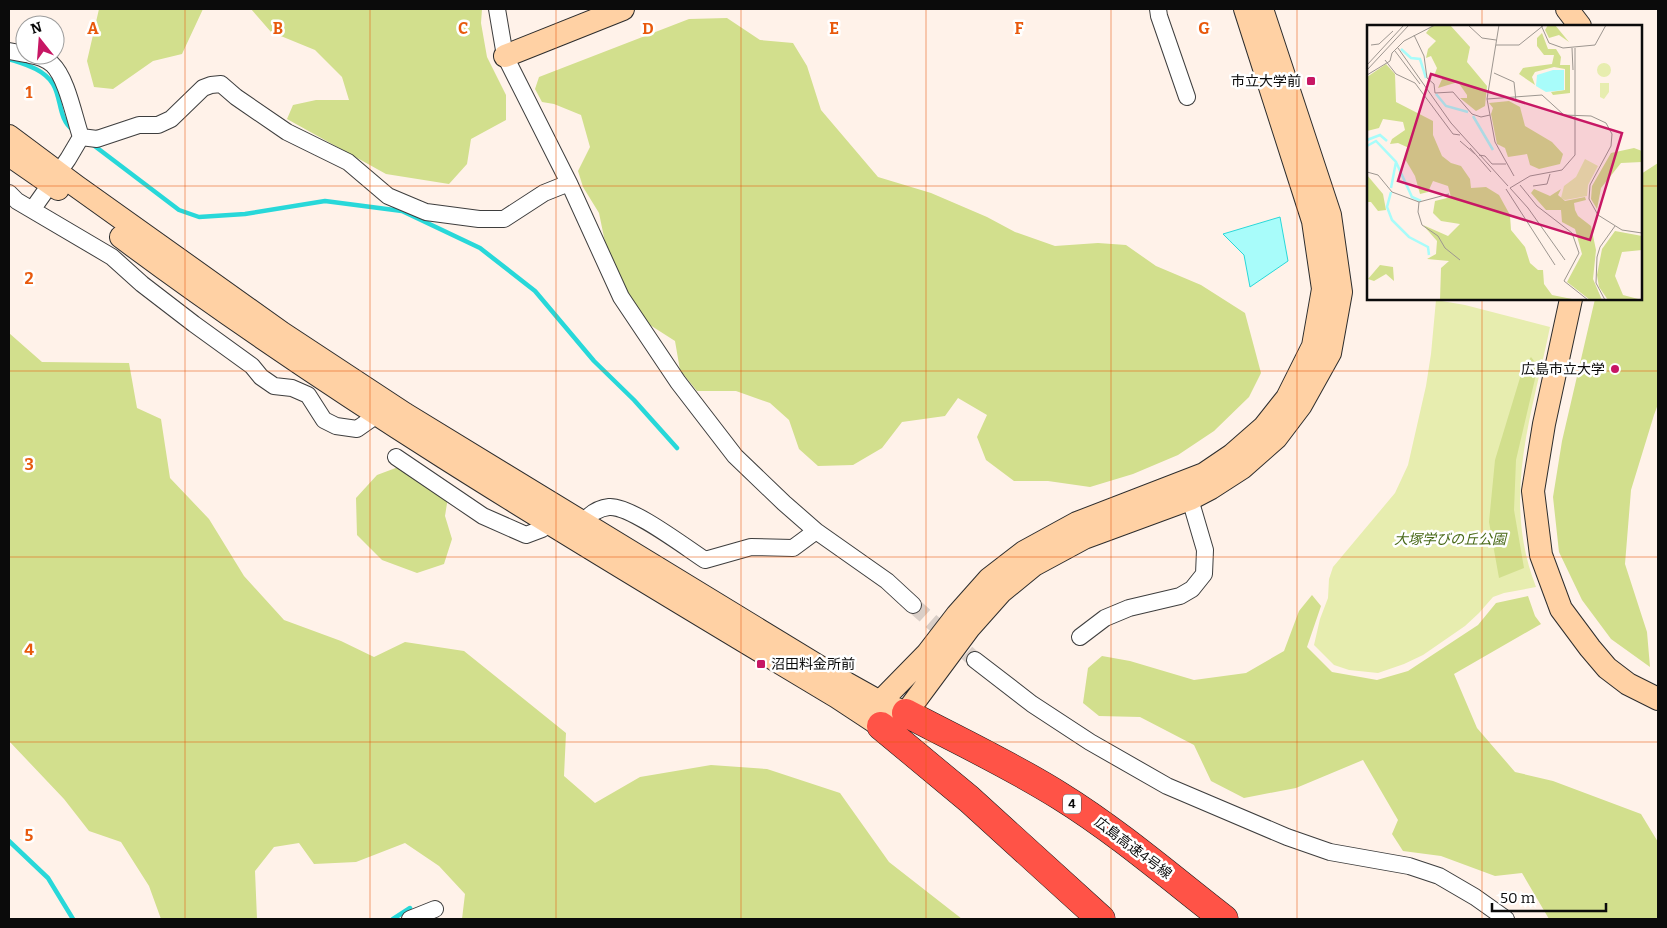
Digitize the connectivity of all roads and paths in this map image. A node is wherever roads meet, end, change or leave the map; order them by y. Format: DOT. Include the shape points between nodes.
graph roads {
  1 [pos="497,9"];
  2 [pos="623,9"];
  3 [pos="1158,9"];
  4 [pos="1245,9"];
  5 [pos="1262,9"];
  6 [pos="1568,9"];
  7 [pos="1579,25"];
  8 [pos="505,56"];
  9 [pos="53,65"];
  10 [pos="1187,97"];
  11 [pos="9,136"];
  12 [pos="81,137"];
  13 [pos="9,156"];
  14 [pos="54,178"];
  15 [pos="570,183"];
  16 [pos="9,193"];
  17 [pos="32,210"];
  18 [pos="1571,300"];
  19 [pos="377,415"];
  20 [pos="396,456"];
  21 [pos="1190,499"];
  22 [pos="583,522"];
  23 [pos="548,523"];
  24 [pos="816,531"];
  25 [pos="913,606"];
  26 [pos="1080,637"];
  27 [pos="975,660"];
  28 [pos="1658,700"];
  29 [pos="906,713"];
  30 [pos="881,714"];
  31 [pos="435,909"];
  32 [pos="410,919"];
  33 [pos="1101,919"];
  34 [pos="1224,919"];
  35 [pos="1506,919"];
  1 -- 8 [label="street"];
  2 -- 8 [label="street"];
  3 -- 10 [label="street"];
  4 -- 30 [label="street" via="1313,221 1323,290 1312,346 1287,398 1264,428 1204,474 1077,524 1024,552 989,579 956,616"];
  5 -- 21 [label="street" via="1330,215 1341,292 1330,353 1301,405 1276,438 1242,468"];
  6 -- 7 [label="street"];
  8 -- 15 [label="street"];
  9 -- 12 [label="street" via="64,83"];
  11 -- 14 [label="street"];
  12 -- 14 [label="street"];
  12 -- 15 [label="street" via="97,139 139,125 158,125 171,119 203,88 221,84 287,132 348,162 388,196 426,212 479,219 504,218 544,193"];
  13 -- 14 [label="street"];
  14 -- 17 [label="street"];
  14 -- 19 [label="street" via="199,295"];
  14 -- 22 [label="street" via="405,414"];
  15 -- 24 [label="street" via="621,297 678,382 735,456"];
  16 -- 17 [label="street"];
  17 -- 19 [label="street" via="112,257 142,284 252,366 261,378 274,386 292,388 308,395 324,420 336,426 357,429"];
  18 -- 28 [label="street" via="1533,491 1541,555 1561,608 1590,648 1607,668"];
  19 -- 23 [label="street"];
  20 -- 23 [label="street" via="483,516 526,535"];
  21 -- 26 [label="street" via="1205,550 1204,574 1192,589 1180,596 1121,611 1105,618"];
  21 -- 29 [label="street" via="1084,538 1034,566 1001,592 969,628"];
  22 -- 24 [label="street" via="592,512 610,507 633,513 705,560 751,547 793,548"];
  22 -- 30 [label="street" via="846,683"];
  23 -- 30 [label="street" via="837,698"];
  24 -- 25 [label="street" via="887,581"];
  27 -- 35 [label="street" via="1032,704 1167,786 1330,852 1409,866 1439,876"];
  29 -- 30 [label="street"];
  29 -- 34 [label="highway, 広島高速4号線 / 4" via="1059,795 1101,823"];
  30 -- 33 [label="highway"];
  31 -- 32 [label="street"];
}
